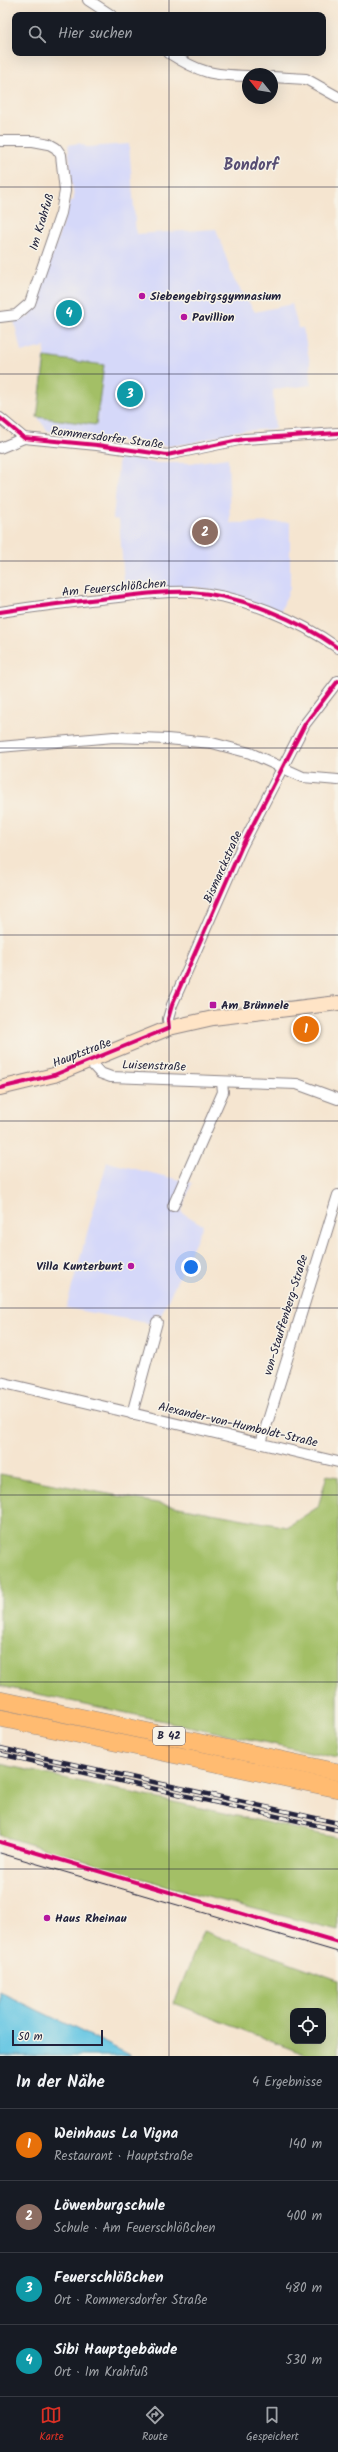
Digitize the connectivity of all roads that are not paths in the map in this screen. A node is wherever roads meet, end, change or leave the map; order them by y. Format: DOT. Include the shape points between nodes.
graph roads {
  1 [pos="88,0"];
  2 [pos="106,12"];
  3 [pos="175,56"];
  4 [pos="242,76"];
  5 [pos="278,77"];
  6 [pos="338,97"];
  7 [pos="0,141"];
  8 [pos="0,317"];
  9 [pos="0,418"];
  10 [pos="338,433"];
  11 [pos="24,438"];
  12 [pos="0,448"];
  13 [pos="0,612"];
  14 [pos="338,648"];
  15 [pos="338,681"];
  16 [pos="0,748"];
  17 [pos="284,767"];
  18 [pos="338,780"];
  19 [pos="338,1004"];
  20 [pos="169,1028"];
  21 [pos="90,1062"];
  22 [pos="222,1082"];
  23 [pos="0,1088"];
  24 [pos="338,1099"];
  25 [pos="338,1195"];
  26 [pos="173,1206"];
  27 [pos="158,1322"];
  28 [pos="0,1382"];
  29 [pos="132,1414"];
  30 [pos="261,1444"];
  31 [pos="338,1462"];
  32 [pos="0,1700"];
  33 [pos="0,1718"];
  34 [pos="338,1772"];
  35 [pos="338,1789"];
  1 -- 2 [label="street"];
  3 -- 4 [label="street" via="197,70 215,75"];
  5 -- 6 [label="street" via="306,79"];
  7 -- 8 [label="street, Im Krahfuß" via="34,141 56,148 61,155 65,191 61,213 30,303 16,315"];
  9 -- 11 [label="street"];
  10 -- 11 [label="street, Rommersdorfer Straße" via="244,439 167,455"];
  11 -- 12 [label="street"];
  13 -- 14 [label="street, Am Feuerschlößchen" via="150,594 191,592 229,598 270,612 304,626"];
  15 -- 17 [label="street, Bismarckstraße" via="305,724"];
  16 -- 17 [label="street" via="114,737 167,739 212,743 250,753"];
  17 -- 18 [label="street" via="303,777"];
  17 -- 20 [label="street, Bismarckstraße" via="242,846 178,991 168,1019"];
  19 -- 20 [label="main road, Hauptstraße" via="213,1018"];
  20 -- 21 [label="main road, Hauptstraße"];
  21 -- 22 [label="street, Luisenstraße" via="100,1073 111,1077"];
  21 -- 23 [label="main road, Hauptstraße" via="54,1075"];
  22 -- 24 [label="street, Luisenstraße" via="297,1084"];
  22 -- 26 [label="street" via="223,1092"];
  25 -- 30 [label="street, von-Stauffenberg-Straße"];
  27 -- 29 [label="street"];
  28 -- 29 [label="street, Alexander-von-Humboldt-Straße"];
  29 -- 30 [label="street, Alexander-von-Humboldt-Straße"];
  30 -- 31 [label="street, Alexander-von-Humboldt-Straße"];
  32 -- 34 [label="highway, B 42"];
  33 -- 35 [label="highway, B 42"];
}
